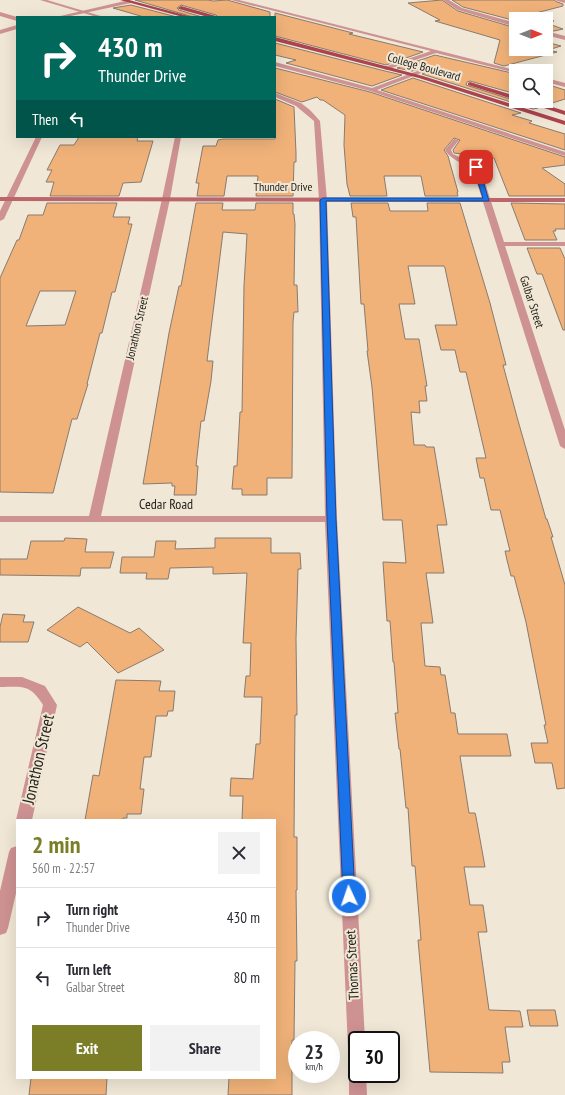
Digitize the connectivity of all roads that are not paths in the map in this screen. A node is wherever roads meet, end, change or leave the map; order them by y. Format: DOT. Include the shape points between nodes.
graph roads {
  1 [pos="42,0"];
  2 [pos="123,0"];
  3 [pos="233,0"];
  4 [pos="446,0"];
  5 [pos="559,0"];
  6 [pos="129,2"];
  7 [pos="565,2"];
  8 [pos="174,7"];
  9 [pos="186,10"];
  10 [pos="82,12"];
  11 [pos="0,14"];
  12 [pos="64,16"];
  13 [pos="98,16"];
  14 [pos="184,16"];
  15 [pos="210,16"];
  16 [pos="16,19"];
  17 [pos="509,24"];
  18 [pos="16,27"];
  19 [pos="0,32"];
  20 [pos="276,33"];
  21 [pos="553,35"];
  22 [pos="565,38"];
  23 [pos="276,39"];
  24 [pos="437,51"];
  25 [pos="366,56"];
  26 [pos="373,57"];
  27 [pos="379,59"];
  28 [pos="276,64"];
  29 [pos="386,64"];
  30 [pos="397,64"];
  31 [pos="509,69"];
  32 [pos="422,71"];
  33 [pos="435,74"];
  34 [pos="412,75"];
  35 [pos="462,82"];
  36 [pos="553,82"];
  37 [pos="565,85"];
  38 [pos="372,90"];
  39 [pos="276,95"];
  40 [pos="509,96"];
  41 [pos="549,108"];
  42 [pos="565,113"];
  43 [pos="565,123"];
  44 [pos="39,138"];
  45 [pos="178,138"];
  46 [pos="456,140"];
  47 [pos="565,154"];
  48 [pos="476,167"];
  49 [pos="11,198"];
  50 [pos="0,199"];
  51 [pos="166,199"];
  52 [pos="323,200"];
  53 [pos="487,200"];
  54 [pos="565,200"];
  55 [pos="0,219"];
  56 [pos="501,244"];
  57 [pos="565,244"];
  58 [pos="565,446"];
  59 [pos="0,519"];
  60 [pos="94,519"];
  61 [pos="331,519"];
  62 [pos="2,682"];
  63 [pos="24,819"];
  64 [pos="16,856"];
  65 [pos="0,928"];
  66 [pos="355,1031"];
  67 [pos="357,1083"];
  68 [pos="358,1095"];
  1 -- 10 [label="lane"];
  2 -- 6 [label="main road"];
  3 -- 24 [label="lane"];
  4 -- 17 [label="street" via="465,11"];
  5 -- 7 [label="street"];
  6 -- 9 [label="main road" via="146,2"];
  6 -- 10 [label="street"];
  6 -- 14 [label="main road"];
  8 -- 9 [label="main road"];
  9 -- 15 [label="main road"];
  10 -- 12 [label="street"];
  10 -- 13 [label="lane"];
  11 -- 16 [label="street"];
  18 -- 19 [label="street"];
  20 -- 25 [label="main road"];
  21 -- 22 [label="street"];
  23 -- 29 [label="main road, College Boulevard"];
  24 -- 30 [label="lane"];
  24 -- 31 [label="lane"];
  26 -- 27 [label="main road, College Boulevard"];
  28 -- 38 [label="lane"];
  29 -- 30 [label="main road, College Boulevard"];
  29 -- 34 [label="main road, College Boulevard"];
  30 -- 32 [label="main road, College Boulevard"];
  32 -- 33 [label="main road, College Boulevard"];
  32 -- 34 [label="lane"];
  34 -- 38 [label="lane"];
  34 -- 43 [label="main road, College Boulevard"];
  35 -- 40 [label="main road, College Boulevard"];
  36 -- 37 [label="lane"];
  38 -- 47 [label="lane"];
  39 -- 52 [label="street, Thomas Street" via="300,105 317,121"];
  41 -- 42 [label="main road"];
  44 -- 49 [label="street"];
  45 -- 51 [label="street, Jonathon Street"];
  46 -- 48 [label="lane" via="448,150 451,155"];
  48 -- 53 [label="street, Galbar Street"];
  49 -- 50 [label="street, Thunder Drive"];
  49 -- 51 [label="street, Thunder Drive"];
  49 -- 55 [label="street"];
  51 -- 52 [label="street, Thunder Drive"];
  51 -- 60 [label="street, Jonathon Street"];
  52 -- 53 [label="street, Thunder Drive"];
  52 -- 61 [label="street, Thomas Street"];
  53 -- 54 [label="street, Thunder Drive"];
  53 -- 56 [label="street, Galbar Street"];
  56 -- 57 [label="street"];
  56 -- 58 [label="street, Galbar Street"];
  59 -- 60 [label="street, Cedar Road"];
  60 -- 61 [label="street, Cedar Road"];
  61 -- 66 [label="street, Thomas Street"];
  62 -- 63 [label="street, Jonathon Street" via="22,682 40,689 50,705"];
  64 -- 65 [label="street"];
  67 -- 68 [label="street"];
}
